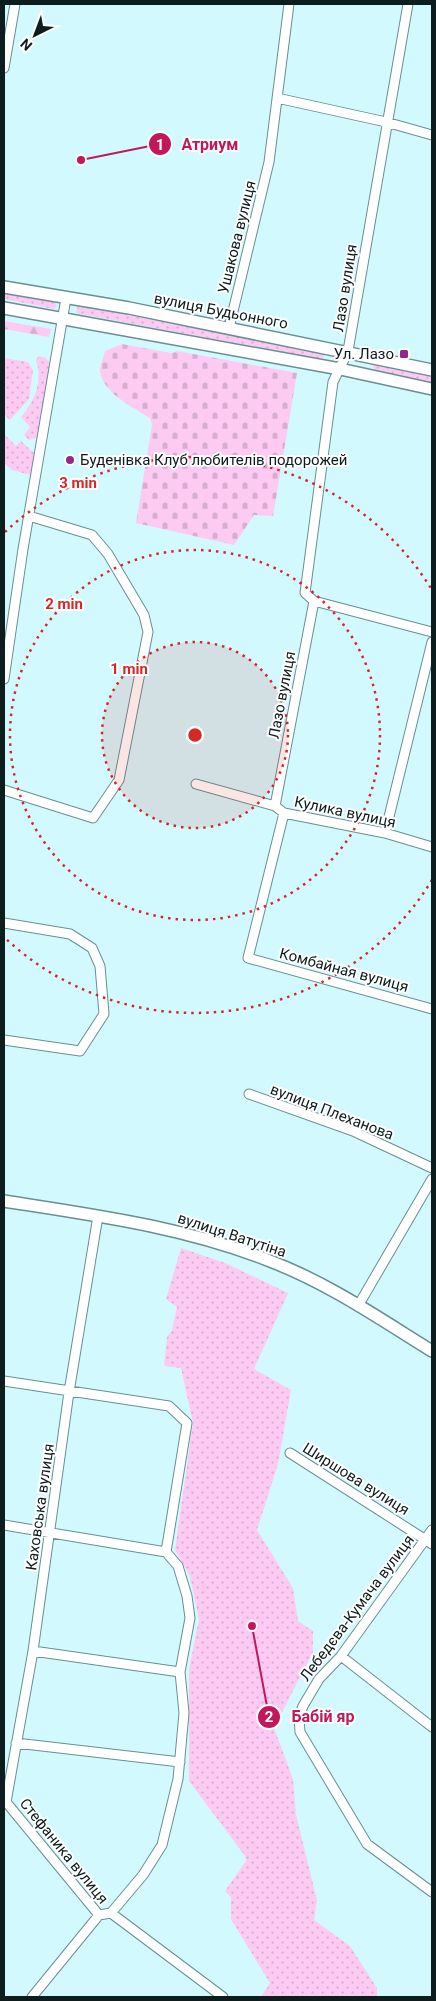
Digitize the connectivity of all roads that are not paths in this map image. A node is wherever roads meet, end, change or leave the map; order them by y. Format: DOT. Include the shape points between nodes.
graph roads {
  1 [pos="15,4"];
  2 [pos="289,4"];
  3 [pos="408,4"];
  4 [pos="4,68"];
  5 [pos="277,98"];
  6 [pos="386,122"];
  7 [pos="432,135"];
  8 [pos="4,287"];
  9 [pos="66,298"];
  10 [pos="4,308"];
  11 [pos="61,318"];
  12 [pos="229,328"];
  13 [pos="348,351"];
  14 [pos="340,369"];
  15 [pos="432,370"];
  16 [pos="432,389"];
  17 [pos="29,516"];
  18 [pos="314,601"];
  19 [pos="432,632"];
  20 [pos="432,642"];
  21 [pos="4,680"];
  22 [pos="196,784"];
  23 [pos="4,790"];
  24 [pos="275,806"];
  25 [pos="284,813"];
  26 [pos="385,833"];
  27 [pos="432,847"];
  28 [pos="4,923"];
  29 [pos="432,1008"];
  30 [pos="4,1040"];
  31 [pos="249,1094"];
  32 [pos="432,1168"];
  33 [pos="432,1179"];
  34 [pos="4,1201"];
  35 [pos="98,1216"];
  36 [pos="358,1306"];
  37 [pos="432,1351"];
  38 [pos="4,1381"];
  39 [pos="69,1392"];
  40 [pos="290,1453"];
  41 [pos="4,1525"];
  42 [pos="432,1530"];
  43 [pos="51,1533"];
  44 [pos="429,1542"];
  45 [pos="166,1552"];
  46 [pos="32,1651"];
  47 [pos="341,1656"];
  48 [pos="180,1672"];
  49 [pos="432,1727"];
  50 [pos="16,1743"];
  51 [pos="180,1762"];
  52 [pos="6,1802"];
  53 [pos="432,1892"];
  54 [pos="111,1913"];
  55 [pos="99,1916"];
  56 [pos="32,1997"];
  57 [pos="223,1997"];
  1 -- 4 [label="street"];
  2 -- 5 [label="street, Ушакова вулиця"];
  3 -- 6 [label="street, Лазо вулиця"];
  5 -- 6 [label="street"];
  5 -- 12 [label="street, Ушакова вулиця" via="266,172"];
  6 -- 7 [label="street"];
  6 -- 13 [label="street, Лазо вулиця"];
  8 -- 9 [label="main road, вулиця Будьонного"];
  9 -- 11 [label="street"];
  9 -- 12 [label="main road, вулиця Будьонного"];
  10 -- 11 [label="main road"];
  11 -- 14 [label="main road"];
  11 -- 17 [label="street"];
  12 -- 13 [label="main road, вулиця Будьонного"];
  13 -- 14 [label="street, Лазо вулиця"];
  13 -- 15 [label="main road, вулиця Будьонного"];
  14 -- 16 [label="main road"];
  14 -- 18 [label="street, Лазо вулиця" via="333,382 305,593"];
  17 -- 21 [label="street"];
  17 -- 23 [label="street" via="92,535 108,554 144,615 148,632 119,780 93,818"];
  18 -- 19 [label="street"];
  18 -- 24 [label="street, Лазо вулиця"];
  20 -- 26 [label="street"];
  22 -- 24 [label="street, Кулика вулиця"];
  24 -- 25 [label="street, Кулика вулиця"];
  25 -- 26 [label="street, Кулика вулиця"];
  25 -- 29 [label="street, Комбайная вулиця" via="248,958"];
  26 -- 27 [label="street, Кулика вулиця"];
  28 -- 30 [label="street" via="70,934 92,948 100,966 104,1014 80,1051"];
  31 -- 32 [label="street, вулиця Плеханова" via="353,1131"];
  33 -- 36 [label="street"];
  34 -- 35 [label="main road, вулиця Ватутіна"];
  35 -- 36 [label="main road, вулиця Ватутіна" via="215,1242 314,1281"];
  35 -- 39 [label="street, Каховська вулиця"];
  36 -- 37 [label="main road, вулиця Ватутіна"];
  38 -- 39 [label="street"];
  39 -- 43 [label="street, Каховська вулиця"];
  39 -- 45 [label="street" via="169,1406 187,1423"];
  40 -- 44 [label="street, Ширшова вулиця"];
  41 -- 43 [label="street"];
  42 -- 44 [label="street, Лебедєва-Кумача вулиця"];
  43 -- 45 [label="street"];
  43 -- 46 [label="street, Каховська вулиця"];
  44 -- 47 [label="street, Лебедєва-Кумача вулиця"];
  45 -- 48 [label="street" via="178,1566 190,1618"];
  46 -- 48 [label="street"];
  46 -- 50 [label="street, Каховська вулиця"];
  47 -- 49 [label="street"];
  47 -- 53 [label="street, Лебедєва-Кумача вулиця" via="319,1679 303,1706 299,1717 300,1732 367,1844"];
  48 -- 51 [label="street" via="184,1712"];
  50 -- 51 [label="street"];
  50 -- 52 [label="street, Каховська вулиця"];
  51 -- 54 [label="street" via="162,1845 143,1875"];
  52 -- 55 [label="street, Стефаника вулиця"];
  54 -- 55 [label="street, Стефаника вулиця"];
  54 -- 57 [label="street, Стефаника вулиця"];
  55 -- 56 [label="street"];
}
